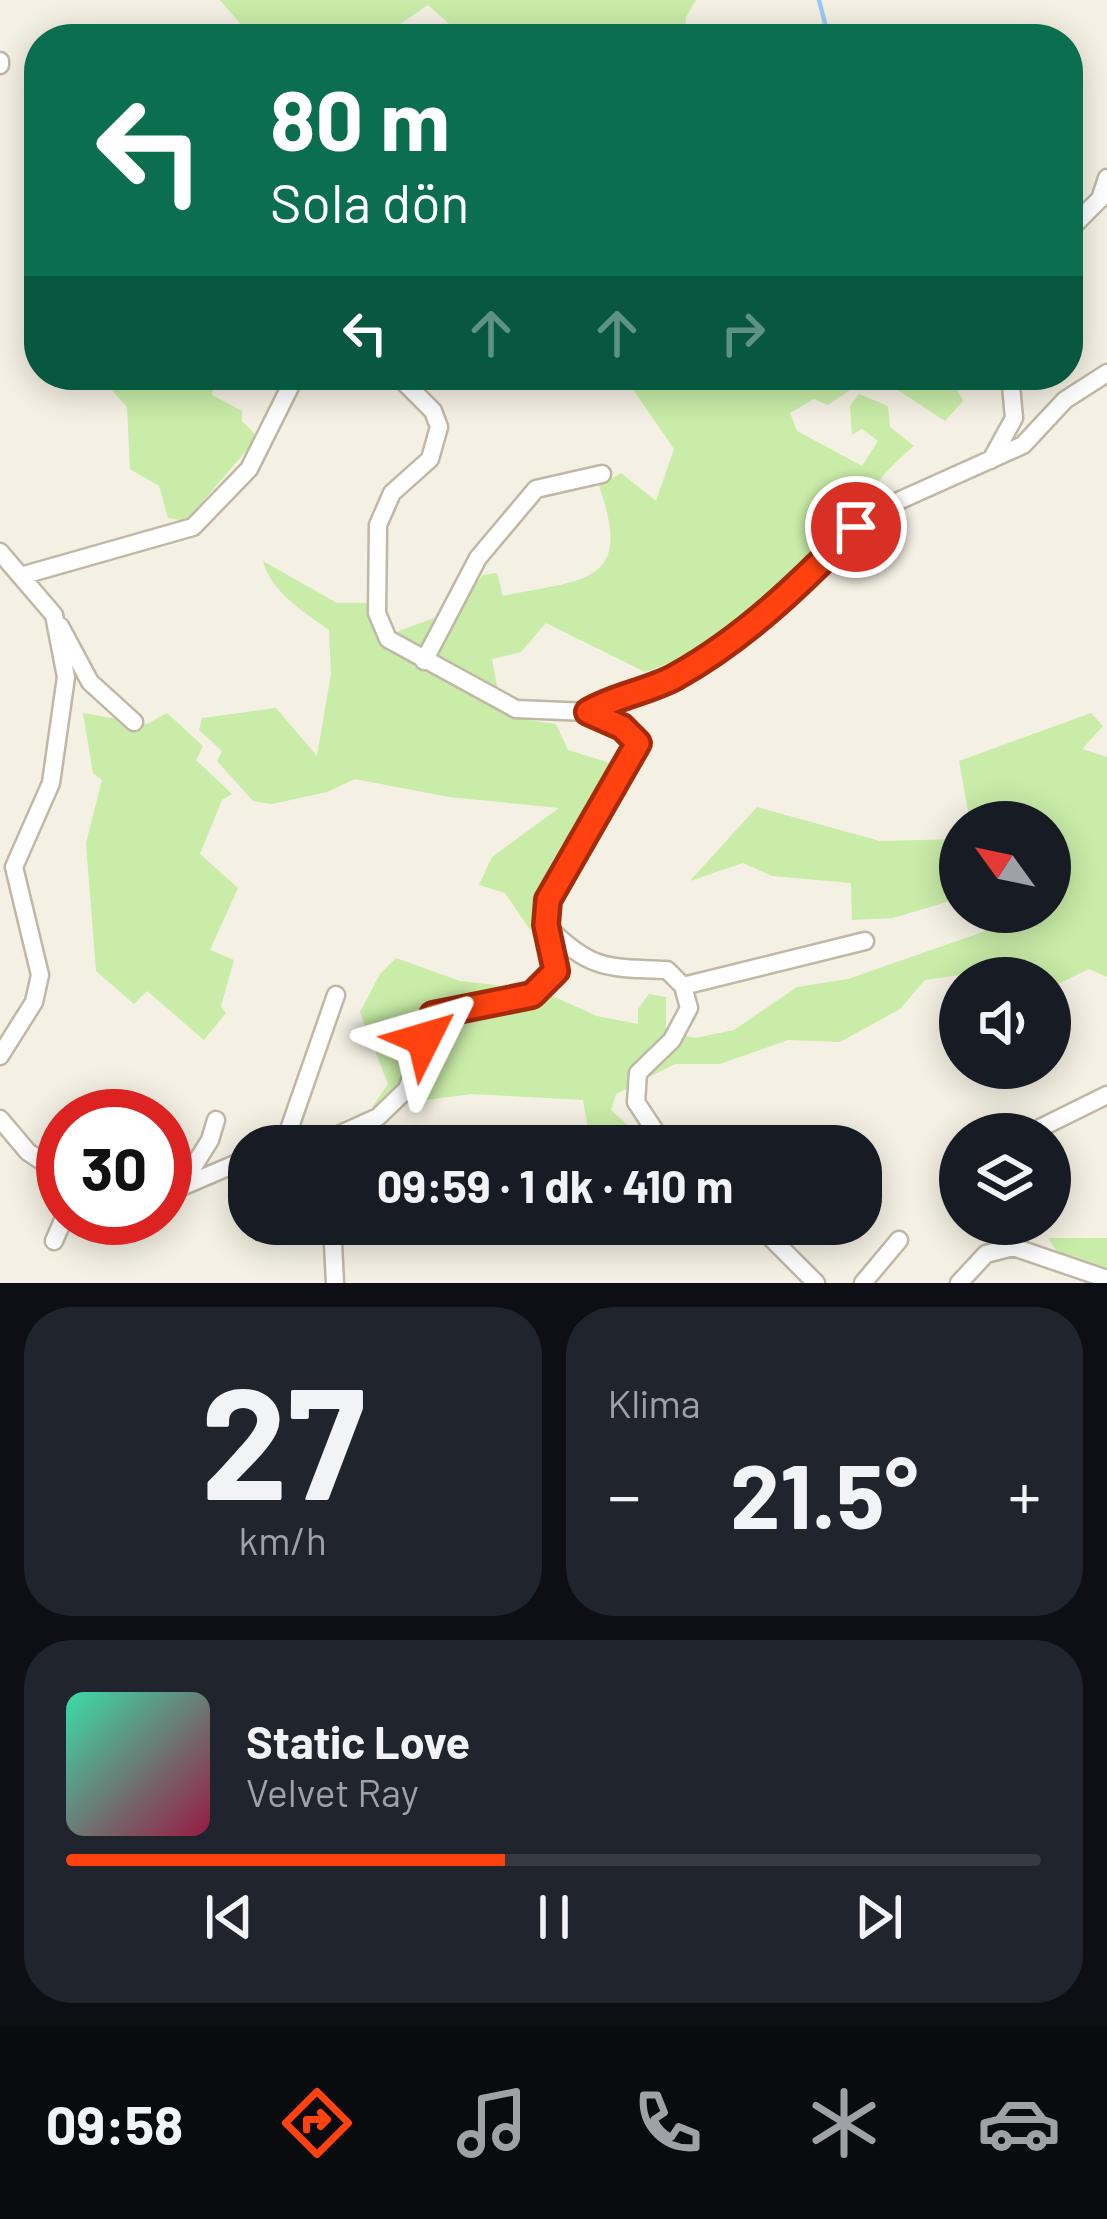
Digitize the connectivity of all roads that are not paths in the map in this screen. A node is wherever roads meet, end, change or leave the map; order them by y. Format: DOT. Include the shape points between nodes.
graph roads {
  1 [pos="1107,178"];
  2 [pos="1083,216"];
  3 [pos="288,390"];
  4 [pos="412,390"];
  5 [pos="1011,390"];
  6 [pos="1080,390"];
  7 [pos="991,461"];
  8 [pos="602,473"];
  9 [pos="0,552"];
  10 [pos="24,574"];
  11 [pos="54,615"];
  12 [pos="424,661"];
  13 [pos="588,712"];
  14 [pos="134,722"];
  15 [pos="546,925"];
  16 [pos="865,941"];
  17 [pos="683,986"];
  18 [pos="336,995"];
  19 [pos="0,1056"];
  20 [pos="1107,1095"];
  21 [pos="1071,1113"];
  22 [pos="216,1120"];
  23 [pos="286,1125"];
  24 [pos="361,1125"];
  25 [pos="651,1125"];
  26 [pos="8,1133"];
  27 [pos="36,1144"];
  28 [pos="36,1154"];
  29 [pos="192,1165"];
  30 [pos="228,1167"];
  31 [pos="192,1182"];
  32 [pos="899,1240"];
  33 [pos="333,1245"];
  34 [pos="778,1245"];
  35 [pos="1006,1245"];
  36 [pos="1006,1249"];
  37 [pos="1107,1279"];
  38 [pos="335,1283"];
  39 [pos="817,1283"];
  40 [pos="863,1283"];
  41 [pos="959,1283"];
  1 -- 2 [label="street"];
  3 -- 10 [label="street" via="249,469 193,527"];
  4 -- 12 [label="street" via="439,427 430,459 392,493 378,525 377,613 388,639"];
  5 -- 7 [label="street" via="1014,418"];
  6 -- 7 [label="street" via="1023,445"];
  7 -- 13 [label="street" via="856,527 725,646 669,680"];
  8 -- 12 [label="street" via="536,489 478,558"];
  9 -- 10 [label="street"];
  10 -- 11 [label="street"];
  11 -- 14 [label="street" via="90,682"];
  11 -- 19 [label="street" via="66,677 61,731 51,783 14,867 40,975 34,1002"];
  12 -- 13 [label="street" via="516,710"];
  13 -- 15 [label="street" via="633,734 636,752 558,875"];
  15 -- 17 [label="street" via="599,967 667,970"];
  15 -- 24 [label="street" via="556,959 548,985 433,1015 407,1089"];
  16 -- 17 [label="street"];
  17 -- 25 [label="street" via="689,1008 672,1040 638,1073 636,1102"];
  18 -- 23 [label="street"];
  20 -- 21 [label="street"];
  22 -- 29 [label="street"];
  26 -- 27 [label="street"];
  26 -- 28 [label="street"];
  30 -- 31 [label="street"];
  32 -- 40 [label="street"];
  33 -- 38 [label="street"];
  34 -- 39 [label="street"];
  35 -- 36 [label="street"];
  36 -- 37 [label="street" via="1051,1256"];
  36 -- 41 [label="street" via="986,1254"];
}
